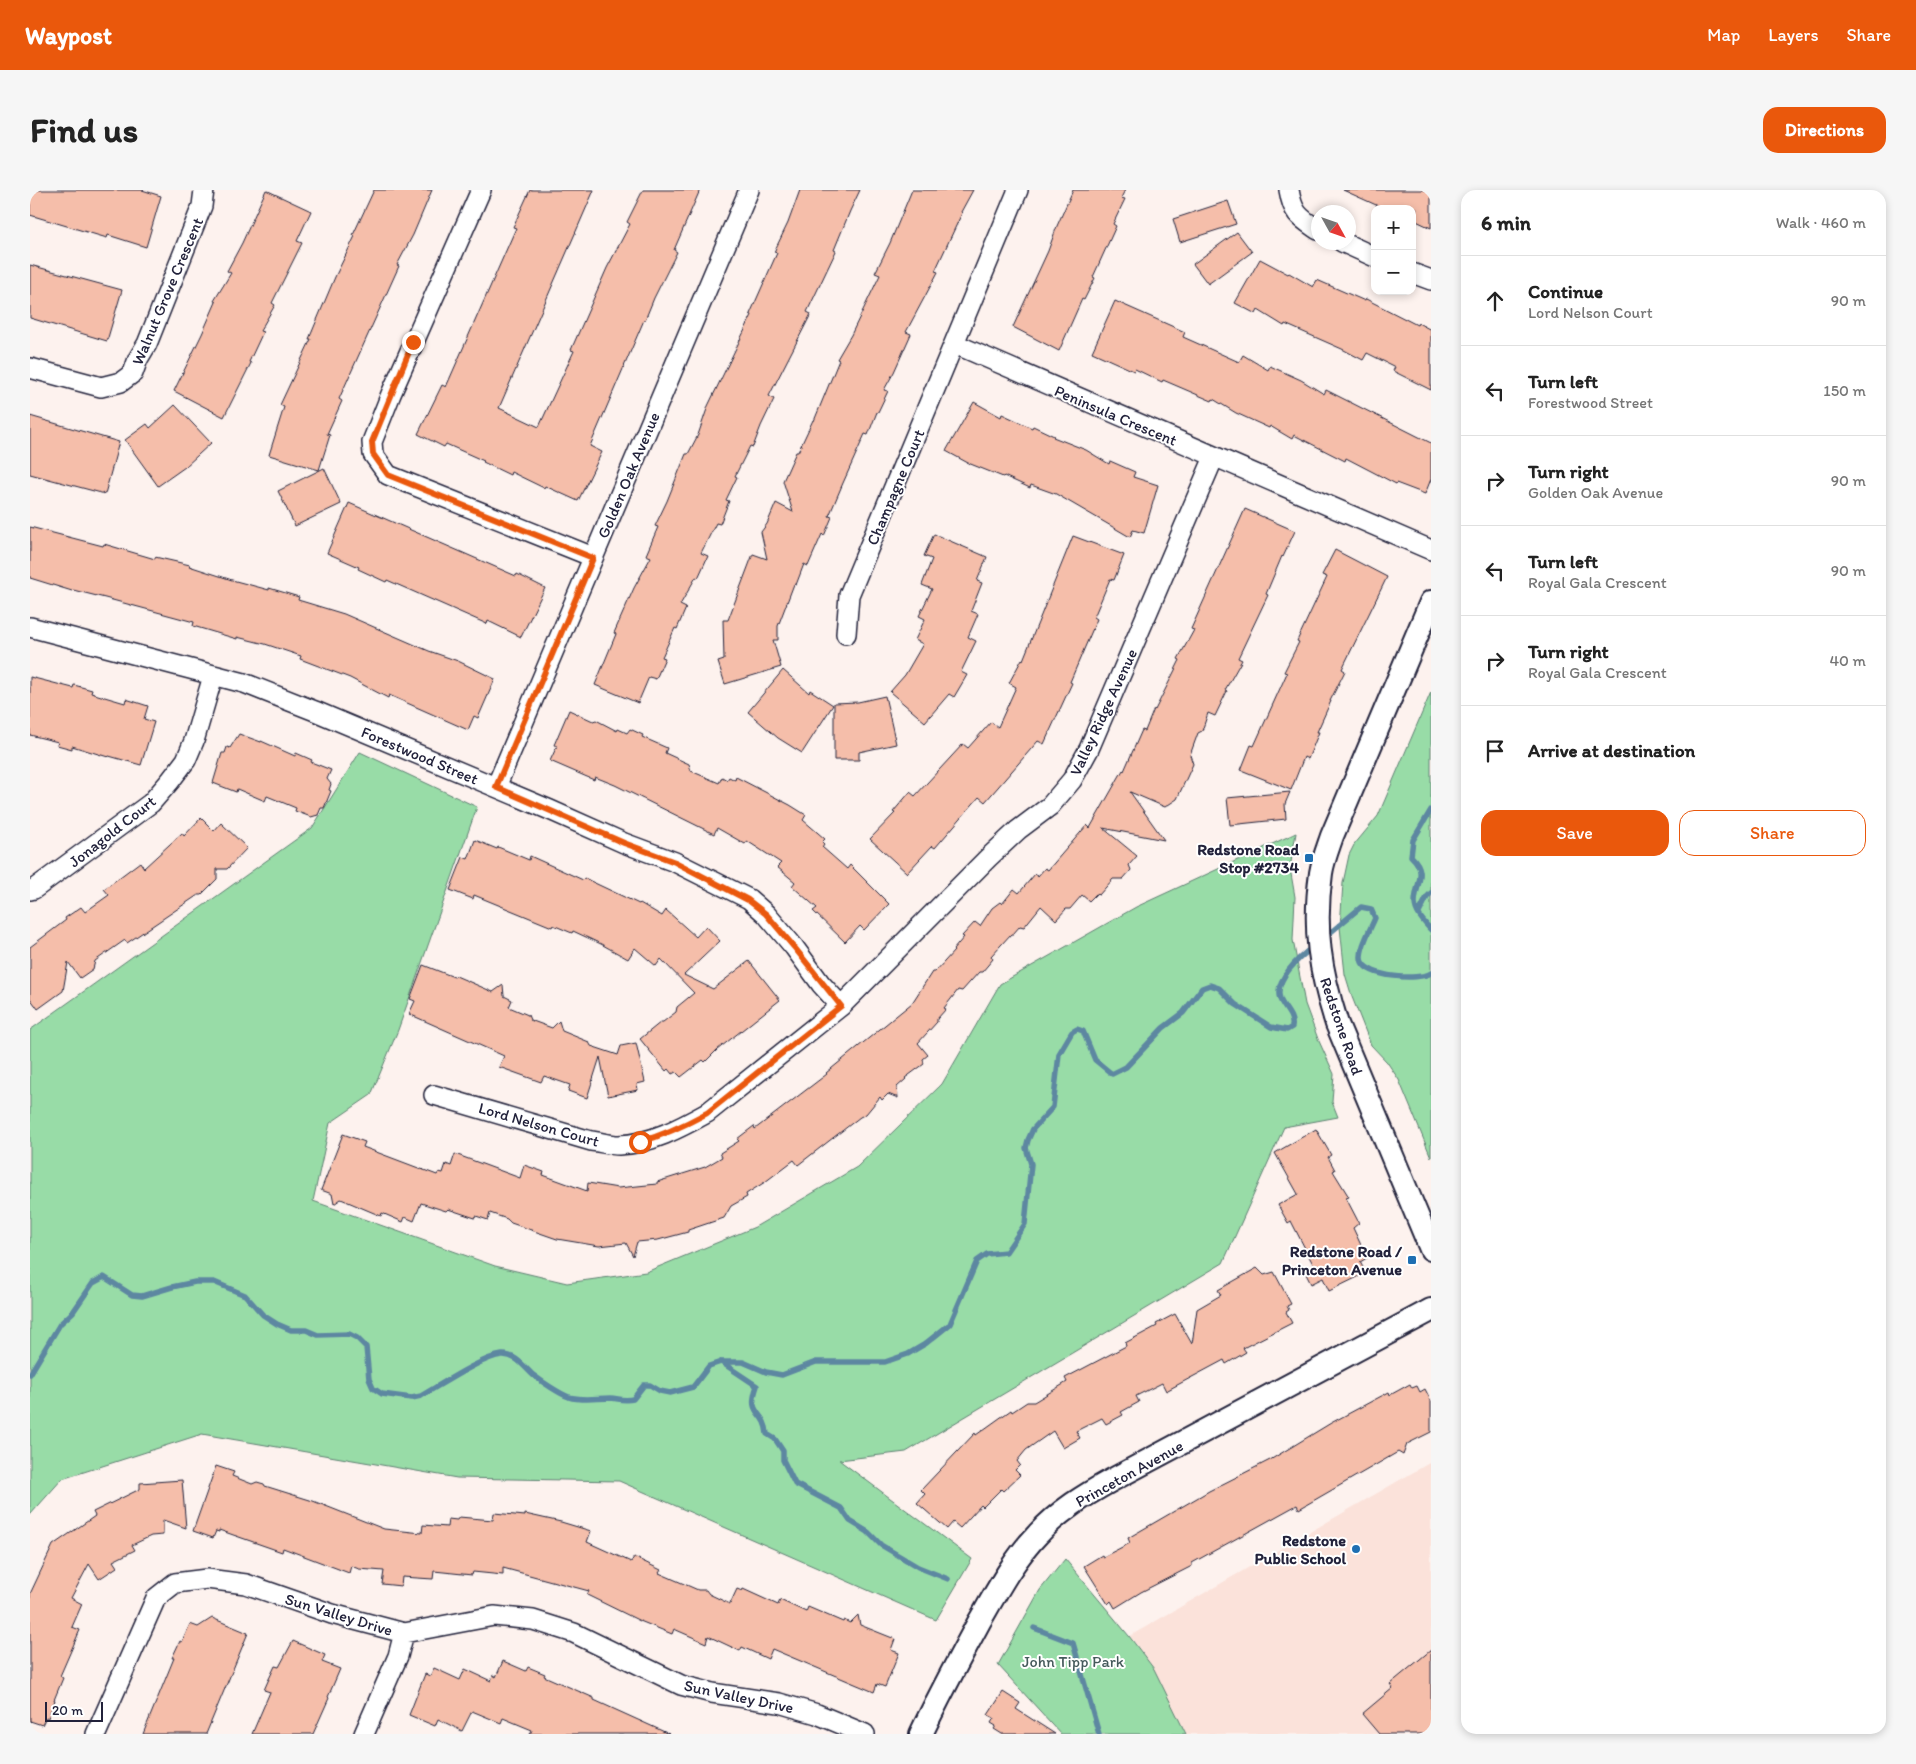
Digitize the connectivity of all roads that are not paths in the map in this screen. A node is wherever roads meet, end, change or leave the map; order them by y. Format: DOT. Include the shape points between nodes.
graph roads {
  1 [pos="204,190"];
  2 [pos="481,190"];
  3 [pos="749,190"];
  4 [pos="1018,190"];
  5 [pos="1289,190"];
  6 [pos="1311,225"];
  7 [pos="1356,248"];
  8 [pos="1371,255"];
  9 [pos="1416,274"];
  10 [pos="1431,280"];
  11 [pos="955,344"];
  12 [pos="30,368"];
  13 [pos="1214,457"];
  14 [pos="1431,550"];
  15 [pos="593,558"];
  16 [pos="1431,602"];
  17 [pos="30,627"];
  18 [pos="846,634"];
  19 [pos="213,676"];
  20 [pos="496,787"];
  21 [pos="30,890"];
  22 [pos="841,1006"];
  23 [pos="434,1095"];
  24 [pos="1431,1249"];
  25 [pos="1431,1310"];
  26 [pos="404,1633"];
  27 [pos="96,1734"];
  28 [pos="364,1734"];
  29 [pos="865,1734"];
  30 [pos="921,1734"];
  1 -- 12 [label="street, Walnut Grove Crescent" via="202,206 133,373 121,382 101,387"];
  2 -- 15 [label="street" via="391,394 372,442 373,454 388,475"];
  3 -- 15 [label="street, Golden Oak Avenue"];
  4 -- 11 [label="street"];
  5 -- 6 [label="street" via="1292,207"];
  7 -- 8 [label="street"];
  9 -- 10 [label="street"];
  11 -- 13 [label="street, Peninsula Crescent"];
  11 -- 18 [label="street, Champagne Court" via="849,595"];
  13 -- 14 [label="street, Peninsula Crescent"];
  13 -- 22 [label="street, Valley Ridge Avenue" via="1090,749 1072,780 1050,806 988,858"];
  15 -- 20 [label="street, Golden Oak Avenue"];
  16 -- 24 [label="street, Redstone Road" via="1332,836 1322,871 1317,910 1325,987"];
  17 -- 19 [label="street, Forestwood Street"];
  19 -- 20 [label="street, Forestwood Street" via="244,683"];
  19 -- 21 [label="street, Jonagold Court" via="194,741 186,760 170,781 151,803"];
  20 -- 22 [label="street, Forestwood Street" via="675,862 748,900 766,914 789,940"];
  22 -- 23 [label="street, Lord Nelson Court" via="707,1113 640,1142 618,1145 591,1141"];
  25 -- 30 [label="street, Princeton Avenue" via="1112,1480 1051,1521 1007,1572"];
  26 -- 27 [label="street, Sun Valley Drive" via="332,1614 246,1584 207,1579 175,1583 156,1598"];
  26 -- 28 [label="street" via="398,1656"];
  26 -- 29 [label="street, Sun Valley Drive" via="494,1616 533,1620 574,1633 681,1685 779,1703 817,1714"];
}
